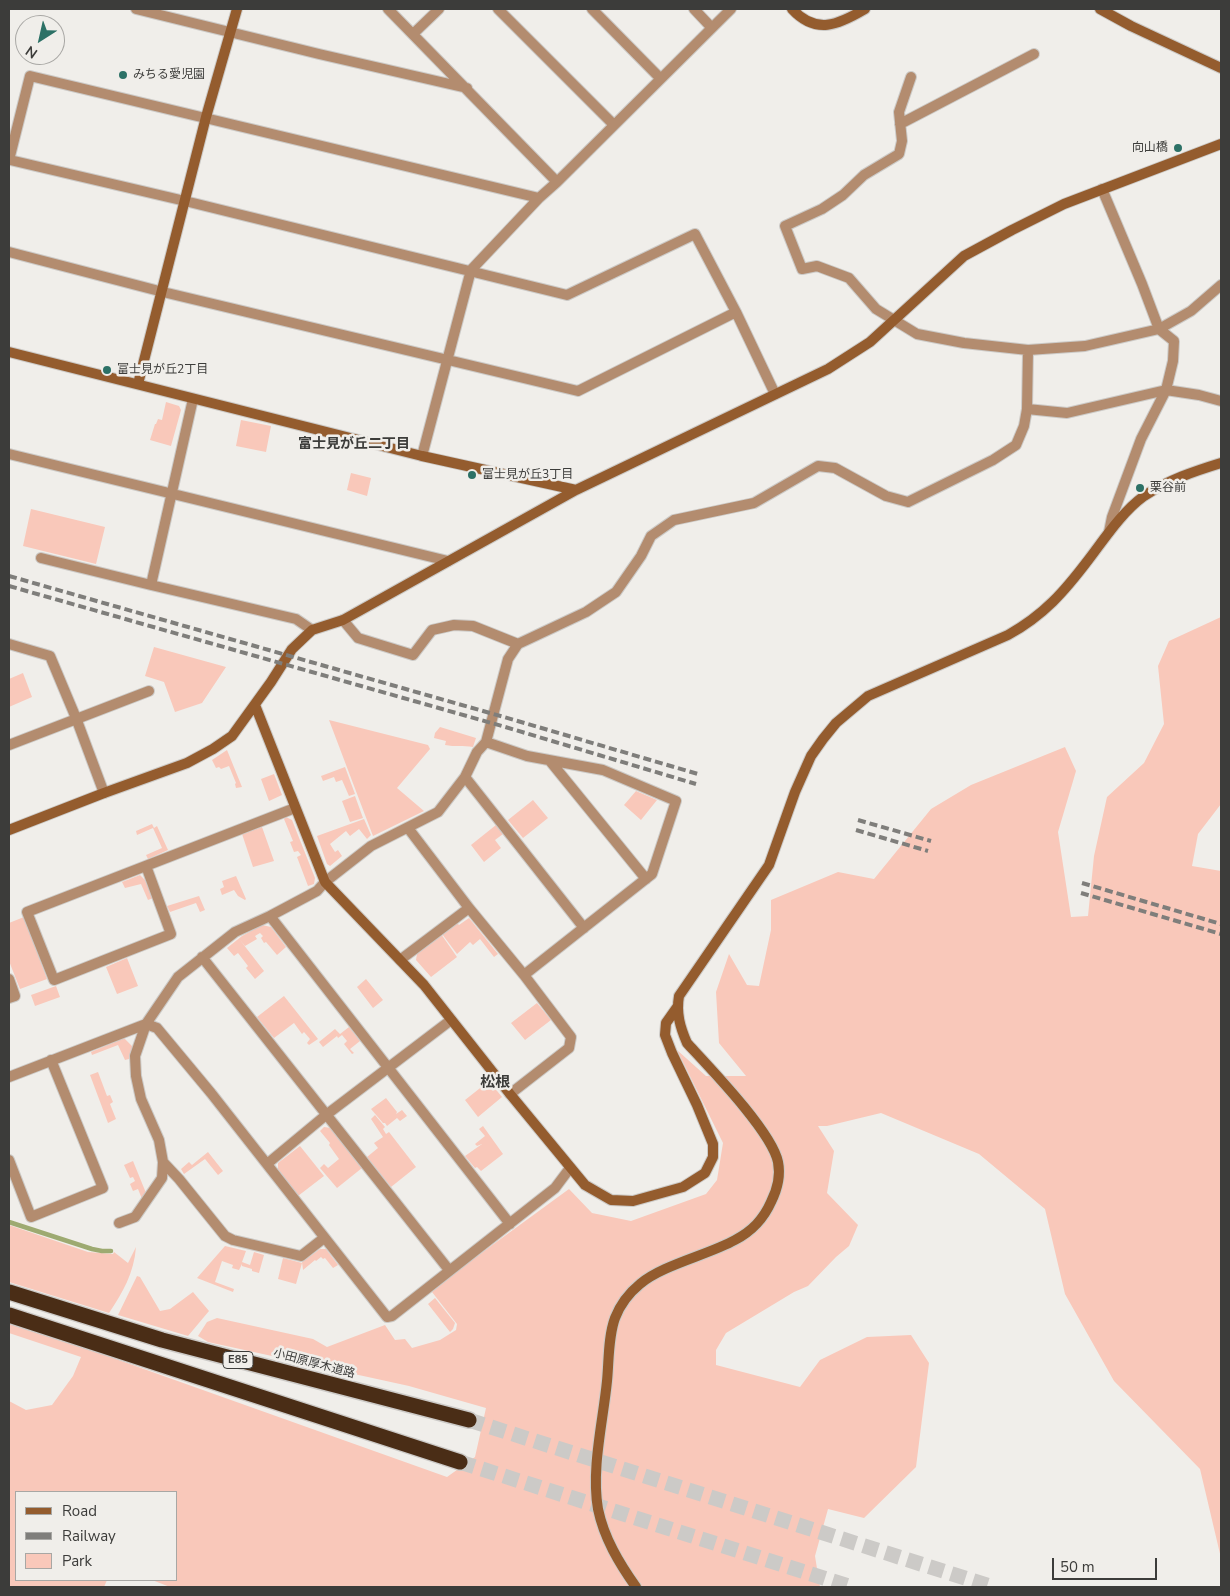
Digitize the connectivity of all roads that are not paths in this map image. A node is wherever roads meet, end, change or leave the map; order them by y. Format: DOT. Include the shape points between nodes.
graph roads {
  1 [pos="136,9"];
  2 [pos="237,9"];
  3 [pos="388,9"];
  4 [pos="439,9"];
  5 [pos="498,9"];
  6 [pos="592,9"];
  7 [pos="694,9"];
  8 [pos="731,9"];
  9 [pos="792,9"];
  10 [pos="865,9"];
  11 [pos="1100,9"];
  12 [pos="711,27"];
  13 [pos="231,31"];
  14 [pos="413,34"];
  15 [pos="1034,54"];
  16 [pos="1221,68"];
  17 [pos="911,77"];
  18 [pos="660,78"];
  19 [pos="467,88"];
  20 [pos="206,117"];
  21 [pos="900,124"];
  22 [pos="614,125"];
  23 [pos="1221,144"];
  24 [pos="9,160"];
  25 [pos="557,182"];
  26 [pos="1102,189"];
  27 [pos="539,198"];
  28 [pos="185,201"];
  29 [pos="9,252"];
  30 [pos="471,270"];
  31 [pos="1221,285"];
  32 [pos="163,292"];
  33 [pos="736,312"];
  34 [pos="894,319"];
  35 [pos="1159,329"];
  36 [pos="1028,350"];
  37 [pos="9,352"];
  38 [pos="446,360"];
  39 [pos="138,384"];
  40 [pos="1166,390"];
  41 [pos="774,394"];
  42 [pos="193,399"];
  43 [pos="1221,401"];
  44 [pos="1027,409"];
  45 [pos="9,454"];
  46 [pos="422,456"];
  47 [pos="1221,463"];
  48 [pos="576,490"];
  49 [pos="172,495"];
  50 [pos="1109,532"];
  51 [pos="41,558"];
  52 [pos="448,561"];
  53 [pos="151,585"];
  54 [pos="343,620"];
  55 [pos="312,630"];
  56 [pos="9,644"];
  57 [pos="518,644"];
  58 [pos="149,691"];
  59 [pos="255,705"];
  60 [pos="76,718"];
  61 [pos="486,742"];
  62 [pos="9,745"];
  63 [pos="550,761"];
  64 [pos="465,777"];
  65 [pos="104,793"];
  66 [pos="296,808"];
  67 [pos="408,828"];
  68 [pos="9,830"];
  69 [pos="146,866"];
  70 [pos="646,880"];
  71 [pos="325,882"];
  72 [pos="469,908"];
  73 [pos="270,916"];
  74 [pos="584,928"];
  75 [pos="202,957"];
  76 [pos="400,960"];
  77 [pos="524,974"];
  78 [pos="9,979"];
  79 [pos="9,998"];
  80 [pos="678,1006"];
  81 [pos="451,1020"];
  82 [pos="146,1024"];
  83 [pos="51,1060"];
  84 [pos="389,1067"];
  85 [pos="9,1077"];
  86 [pos="510,1094"];
  87 [pos="326,1115"];
  88 [pos="9,1160"];
  89 [pos="163,1162"];
  90 [pos="267,1164"];
  91 [pos="570,1168"];
  92 [pos="119,1223"];
  93 [pos="510,1224"];
  94 [pos="324,1238"];
  95 [pos="449,1270"];
  96 [pos="9,1292"];
  97 [pos="9,1315"];
  98 [pos="469,1420"];
  99 [pos="460,1462"];
  100 [pos="636,1587"];
  1 -- 13 [label="street"];
  2 -- 13 [label="street"];
  3 -- 14 [label="street"];
  4 -- 14 [label="street"];
  5 -- 22 [label="street"];
  6 -- 18 [label="street"];
  7 -- 12 [label="street"];
  8 -- 12 [label="street"];
  9 -- 10 [label="street" via="800,17 821,26 836,24"];
  11 -- 16 [label="street"];
  12 -- 18 [label="street"];
  13 -- 19 [label="street"];
  13 -- 20 [label="street"];
  14 -- 19 [label="street"];
  15 -- 21 [label="street"];
  17 -- 21 [label="street" via="899,112"];
  18 -- 22 [label="street"];
  19 -- 25 [label="street"];
  20 -- 24 [label="street" via="30,76"];
  20 -- 27 [label="street"];
  20 -- 28 [label="street"];
  21 -- 34 [label="street" via="902,141 899,154 864,175 822,210 785,226 802,270 817,266 849,278 876,309"];
  22 -- 25 [label="street"];
  23 -- 26 [label="street"];
  24 -- 28 [label="street"];
  25 -- 27 [label="street"];
  26 -- 34 [label="street" via="1064,204 964,256"];
  26 -- 35 [label="street"];
  27 -- 30 [label="street"];
  28 -- 30 [label="street"];
  28 -- 32 [label="street"];
  29 -- 32 [label="street"];
  30 -- 33 [label="street" via="567,295 695,234"];
  30 -- 38 [label="street"];
  31 -- 35 [label="street" via="1191,311"];
  32 -- 38 [label="street"];
  32 -- 39 [label="street"];
  33 -- 38 [label="street" via="578,390"];
  33 -- 41 [label="street"];
  34 -- 36 [label="street" via="917,334"];
  34 -- 41 [label="street" via="870,342 828,369"];
  35 -- 36 [label="street" via="1085,346"];
  35 -- 40 [label="street" via="1174,341"];
  36 -- 44 [label="street"];
  37 -- 39 [label="street"];
  38 -- 46 [label="street"];
  39 -- 42 [label="street"];
  40 -- 43 [label="street"];
  40 -- 44 [label="street" via="1067,412"];
  40 -- 50 [label="street" via="1141,439"];
  41 -- 48 [label="street"];
  42 -- 46 [label="street"];
  42 -- 49 [label="street"];
  44 -- 57 [label="street" via="1016,445 993,460 908,502 886,496 836,468 818,466 754,503 674,520 651,536 642,556 616,592 586,612"];
  45 -- 49 [label="street"];
  46 -- 48 [label="street"];
  47 -- 50 [label="street" via="1192,472 1143,497"];
  48 -- 52 [label="street"];
  49 -- 52 [label="street"];
  49 -- 53 [label="street"];
  50 -- 80 [label="street" via="1072,581 1027,624 868,696 836,723 805,769 769,865 679,996"];
  51 -- 53 [label="street"];
  52 -- 54 [label="street"];
  53 -- 55 [label="street" via="296,619"];
  54 -- 55 [label="street"];
  54 -- 57 [label="street" via="358,638 413,655 432,630 454,625 473,626"];
  55 -- 59 [label="street" via="292,649"];
  56 -- 60 [label="street" via="50,656"];
  57 -- 61 [label="street" via="508,659"];
  58 -- 60 [label="street"];
  59 -- 65 [label="street" via="232,736 213,749 186,763"];
  59 -- 66 [label="street"];
  60 -- 62 [label="street"];
  60 -- 65 [label="street"];
  61 -- 63 [label="street"];
  61 -- 64 [label="street" via="477,752"];
  63 -- 70 [label="street"];
  63 -- 70 [label="street" via="603,770 676,801 652,874"];
  64 -- 67 [label="street" via="442,810"];
  64 -- 74 [label="street"];
  65 -- 68 [label="street"];
  66 -- 69 [label="street"];
  66 -- 71 [label="street"];
  67 -- 71 [label="street" via="371,846"];
  67 -- 72 [label="street"];
  69 -- 69 [label="street" via="171,934 54,980 27,912"];
  70 -- 74 [label="street"];
  71 -- 73 [label="street" via="317,891"];
  71 -- 76 [label="street"];
  72 -- 76 [label="street"];
  72 -- 77 [label="street"];
  73 -- 75 [label="street" via="235,932"];
  73 -- 84 [label="street"];
  74 -- 77 [label="street"];
  75 -- 82 [label="street" via="178,978"];
  75 -- 87 [label="street"];
  76 -- 81 [label="street"];
  77 -- 86 [label="street" via="571,1038 569,1048"];
  78 -- 79 [label="street" via="15,996"];
  80 -- 91 [label="street" via="666,1023 665,1035 713,1144 709,1168 683,1187 621,1201 611,1200 585,1185"];
  80 -- 100 [label="street" via="680,1027 687,1043 773,1147 779,1180 759,1223 735,1240 641,1283 615,1319 608,1354 600,1440 598,1508 604,1531"];
  81 -- 84 [label="street"];
  81 -- 86 [label="street"];
  82 -- 83 [label="street"];
  82 -- 89 [label="street" via="135,1056 136,1076 141,1099 159,1140"];
  82 -- 90 [label="street" via="157,1028"];
  83 -- 85 [label="street"];
  83 -- 88 [label="street" via="103,1188 32,1217"];
  84 -- 87 [label="street"];
  84 -- 93 [label="street"];
  86 -- 91 [label="street"];
  87 -- 90 [label="street"];
  87 -- 95 [label="street"];
  89 -- 92 [label="street" via="162,1178 135,1218"];
  89 -- 94 [label="street" via="225,1236 232,1240 301,1256"];
  90 -- 94 [label="street"];
  91 -- 93 [label="street" via="555,1188"];
  93 -- 95 [label="street"];
  94 -- 95 [label="street" via="387,1317"];
  96 -- 98 [label="highway, 小田原厚木道路 / E85" via="162,1340"];
  97 -- 99 [label="highway, E85"];
}
